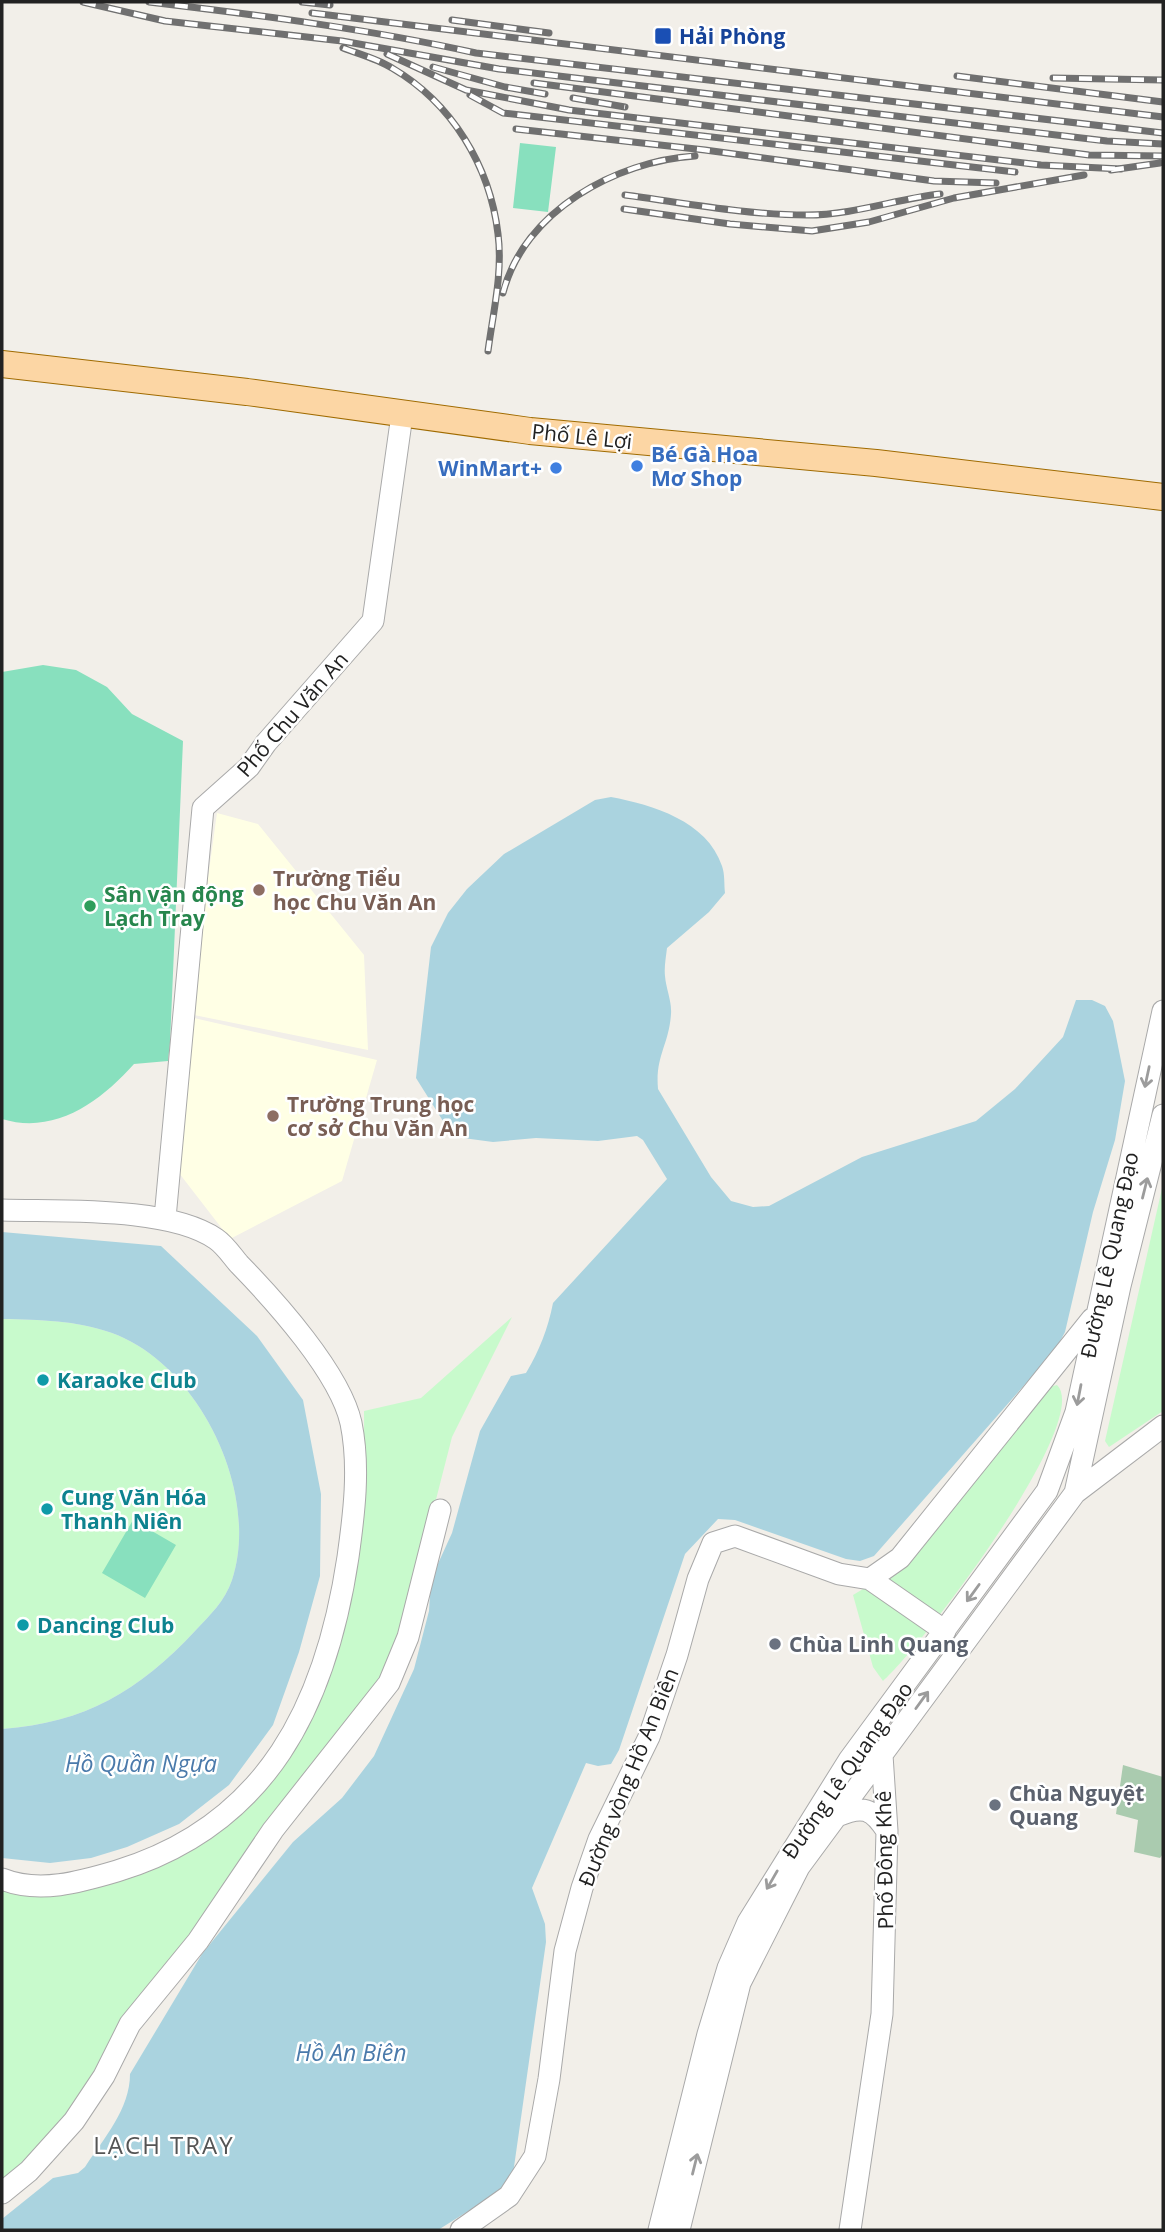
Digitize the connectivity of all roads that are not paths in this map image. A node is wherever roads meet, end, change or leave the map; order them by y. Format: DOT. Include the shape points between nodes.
graph roads {
  1 [pos="2,364"];
  2 [pos="402,415"];
  3 [pos="1163,497"];
  4 [pos="1163,1011"];
  5 [pos="1163,1115"];
  6 [pos="2,1210"];
  7 [pos="165,1218"];
  8 [pos="1120,1286"];
  9 [pos="1096,1314"];
  10 [pos="1163,1426"];
  11 [pos="1047,1491"];
  12 [pos="1075,1493"];
  13 [pos="440,1510"];
  14 [pos="870,1579"];
  15 [pos="945,1631"];
  16 [pos="864,1739"];
  17 [pos="882,1755"];
  18 [pos="837,1816"];
  19 [pos="887,1831"];
  20 [pos="2,1880"];
  21 [pos="2,2193"];
  22 [pos="461,2230"];
  23 [pos="659,2230"];
  24 [pos="679,2230"];
  25 [pos="850,2230"];
  1 -- 2 [label="main road, Phố Lê Lợi"];
  2 -- 3 [label="main road, Phố Lê Lợi"];
  2 -- 7 [label="street, Phố Chu Văn An" via="373,621 249,767 203,808"];
  4 -- 9 [label="street, Đường Lê Quang Đạo, one-way"];
  8 -- 5 [label="street, Đường Lê Quang Đạo, one-way"];
  6 -- 7 [label="street"];
  7 -- 20 [label="street" via="216,1239 281,1307 338,1390 350,1421 356,1464 341,1605 302,1721 231,1808 189,1842 134,1866 74,1884 17,1885"];
  8 -- 9 [label="street"];
  8 -- 12 [label="street, Đường Lê Quang Đạo"];
  9 -- 11 [label="street, Đường Lê Quang Đạo, one-way" via="1076,1412"];
  9 -- 14 [label="street" via="900,1558"];
  10 -- 12 [label="street"];
  11 -- 12 [label="street"];
  11 -- 15 [label="street, Đường Lê Quang Đạo, one-way"];
  17 -- 12 [label="street, one-way"];
  13 -- 21 [label="street" via="408,1637 389,1683 274,1830 198,1941 130,2024 74,2121 29,2171"];
  14 -- 15 [label="street, Đường vòng Hồ An Biên"];
  14 -- 22 [label="street, Đường vòng Hồ An Biên" via="839,1574 735,1536 713,1543 649,1737 599,1839 582,1888 565,1951 535,2156 509,2196"];
  15 -- 16 [label="street, Đường Lê Quang Đạo"];
  16 -- 17 [label="street"];
  16 -- 23 [label="street, Đường Lê Quang Đạo, one-way" via="784,1859 728,1968"];
  17 -- 18 [label="street, Đường Lê Quang Đạo"];
  17 -- 19 [label="street, Phố Đông Khê"];
  18 -- 19 [label="street" via="856,1808 868,1809"];
  24 -- 18 [label="street, Đường Lê Quang Đạo, one-way" via="740,1983 799,1867"];
  19 -- 25 [label="street, Phố Đông Khê" via="882,2014"];
}
